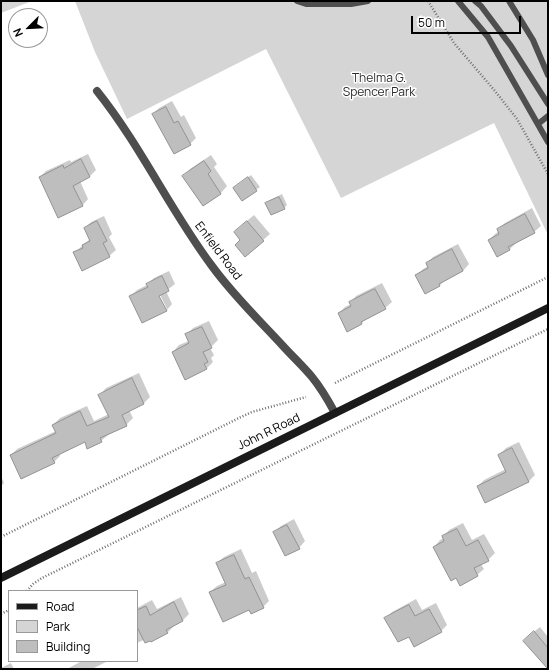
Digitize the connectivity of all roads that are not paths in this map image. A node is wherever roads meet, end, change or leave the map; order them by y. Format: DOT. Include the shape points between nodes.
graph roads {
  1 [pos="297,1"];
  2 [pos="368,1"];
  3 [pos="458,1"];
  4 [pos="476,1"];
  5 [pos="486,1"];
  6 [pos="509,1"];
  7 [pos="481,6"];
  8 [pos="548,75"];
  9 [pos="97,91"];
  10 [pos="548,104"];
  11 [pos="548,116"];
  12 [pos="538,124"];
  13 [pos="548,142"];
  14 [pos="548,308"];
  15 [pos="335,413"];
  16 [pos="1,578"];
  1 -- 2 [label="lane" via="306,4 351,4"];
  3 -- 12 [label="lane" via="488,37"];
  4 -- 7 [label="lane"];
  5 -- 7 [label="lane"];
  6 -- 8 [label="lane" via="533,40"];
  7 -- 10 [label="lane" via="511,46"];
  9 -- 15 [label="street, Enfield Road" via="127,131 186,230 213,268 311,376"];
  11 -- 12 [label="lane"];
  12 -- 13 [label="lane"];
  14 -- 15 [label="main road, John R Road"];
  15 -- 16 [label="main road, John R Road"];
}
